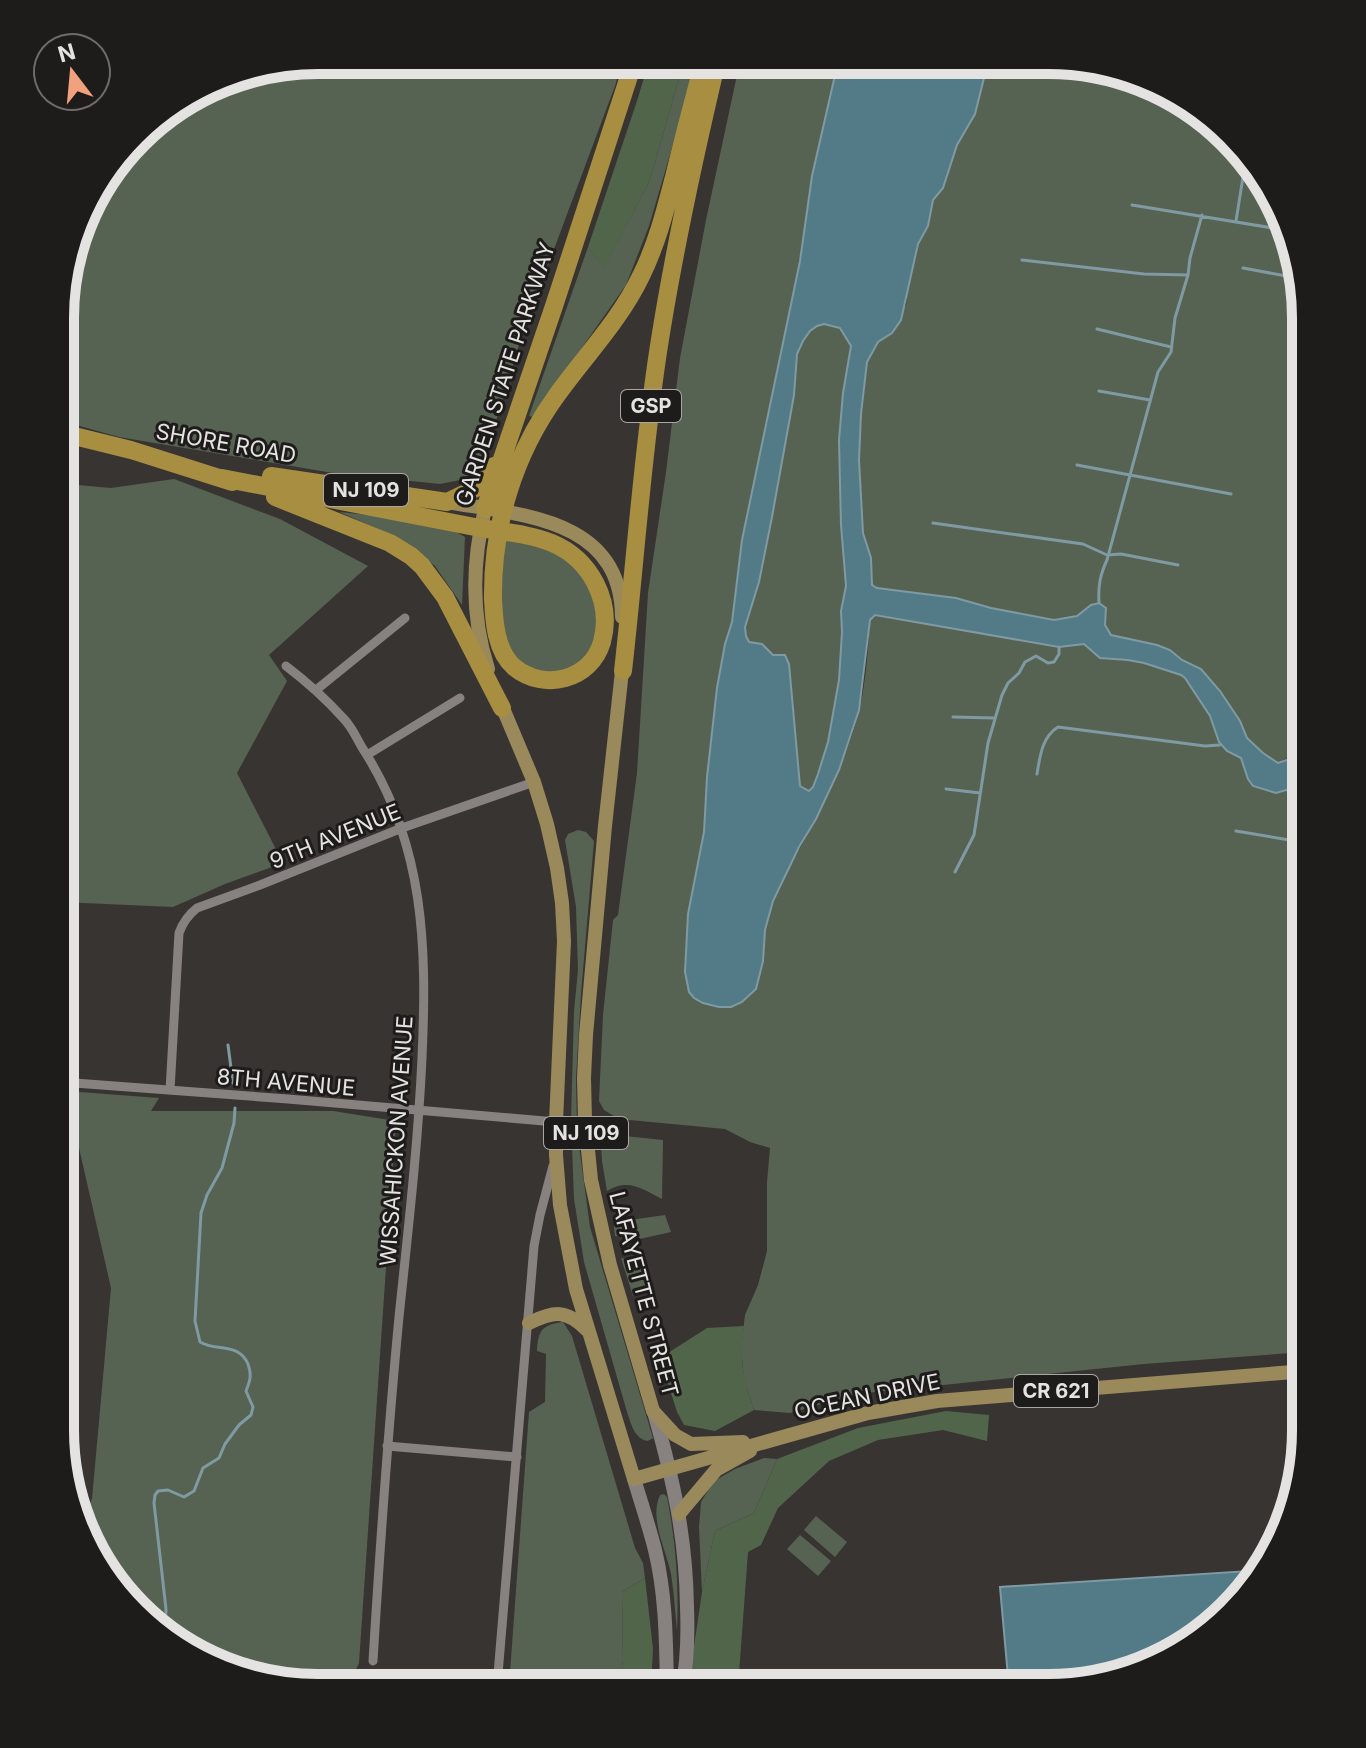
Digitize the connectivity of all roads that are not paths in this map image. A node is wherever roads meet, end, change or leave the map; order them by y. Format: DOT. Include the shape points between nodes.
graph roads {
  1 [pos="630,74"];
  2 [pos="701,74"];
  3 [pos="714,74"];
  4 [pos="74,436"];
  5 [pos="131,450"];
  6 [pos="502,457"];
  7 [pos="222,478"];
  8 [pos="447,502"];
  9 [pos="494,510"];
  10 [pos="489,529"];
  11 [pos="405,618"];
  12 [pos="286,666"];
  13 [pos="623,671"];
  14 [pos="316,690"];
  15 [pos="460,698"];
  16 [pos="502,708"];
  17 [pos="367,755"];
  18 [pos="534,782"];
  19 [pos="402,828"];
  20 [pos="74,1081"];
  21 [pos="170,1090"];
  22 [pos="420,1111"];
  23 [pos="556,1122"];
  24 [pos="556,1155"];
  25 [pos="529,1323"];
  26 [pos="587,1330"];
  27 [pos="1291,1372"];
  28 [pos="653,1411"];
  29 [pos="768,1441"];
  30 [pos="387,1446"];
  31 [pos="517,1457"];
  32 [pos="670,1468"];
  33 [pos="634,1479"];
  34 [pos="679,1514"];
  35 [pos="373,1661"];
  36 [pos="498,1673"];
  37 [pos="667,1673"];
  38 [pos="685,1673"];
  1 -- 6 [label="highway, GARDEN STATE PARKWAY"];
  2 -- 9 [label="highway" via="663,218 642,275 532,433"];
  3 -- 13 [label="highway, GSP" via="658,354"];
  4 -- 5 [label="highway, SHORE ROAD / NJ 109"];
  5 -- 7 [label="highway, SHORE ROAD / NJ 109"];
  5 -- 8 [label="highway, SHORE ROAD / NJ 109"];
  6 -- 8 [label="highway" via="476,488"];
  6 -- 9 [label="highway, GARDEN STATE PARKWAY"];
  7 -- 10 [label="highway"];
  7 -- 16 [label="highway, NJ 109" via="378,537 411,556 439,586"];
  8 -- 9 [label="main road, SHORE ROAD / NJ 109"];
  9 -- 10 [label="highway"];
  9 -- 13 [label="main road, NJ 109" via="560,525 601,554 622,602"];
  10 -- 10 [label="highway" via="557,545 593,578 601,595 604,633 596,657 576,674 540,680 505,656 498,640"];
  10 -- 16 [label="main road, GARDEN STATE PARKWAY" via="475,578 475,606"];
  11 -- 14 [label="street"];
  12 -- 14 [label="street, WISSAHICKON AVENUE"];
  13 -- 28 [label="main road, LAFAYETTE STREET / NJ 109" via="589,997 585,1120 599,1222"];
  14 -- 17 [label="street, WISSAHICKON AVENUE" via="346,720"];
  15 -- 17 [label="street"];
  16 -- 18 [label="main road, NJ 109"];
  17 -- 19 [label="street, WISSAHICKON AVENUE"];
  18 -- 19 [label="street, 9TH AVENUE"];
  18 -- 23 [label="main road, NJ 109" via="554,852 564,922"];
  19 -- 21 [label="street, 9TH AVENUE" via="189,914 179,933"];
  19 -- 22 [label="street, WISSAHICKON AVENUE" via="422,934"];
  20 -- 21 [label="street, 8TH AVENUE"];
  21 -- 22 [label="street, 8TH AVENUE"];
  22 -- 23 [label="street, 8TH AVENUE"];
  22 -- 30 [label="street, WISSAHICKON AVENUE"];
  23 -- 24 [label="main road, NJ 109"];
  24 -- 25 [label="street" via="537,1230"];
  24 -- 26 [label="main road, NJ 109" via="567,1249"];
  25 -- 26 [label="main road" via="565,1314"];
  25 -- 31 [label="street"];
  26 -- 33 [label="main road, NJ 109"];
  27 -- 29 [label="main road, OCEAN DRIVE / CR 621" via="937,1401 868,1413"];
  28 -- 29 [label="main road" via="691,1444"];
  28 -- 32 [label="main road, LAFAYETTE STREET / NJ 109"];
  29 -- 32 [label="main road, OCEAN DRIVE / CR 621"];
  29 -- 34 [label="main road" via="716,1470"];
  30 -- 31 [label="street"];
  30 -- 35 [label="street, WISSAHICKON AVENUE"];
  31 -- 36 [label="street"];
  32 -- 33 [label="main road, OCEAN DRIVE / CR 621"];
  32 -- 34 [label="main road, LAFAYETTE STREET / NJ 109"];
  33 -- 37 [label="main road, NJ 109" via="661,1584"];
  34 -- 38 [label="main road, LAFAYETTE STREET / NJ 109" via="686,1562"];
}
